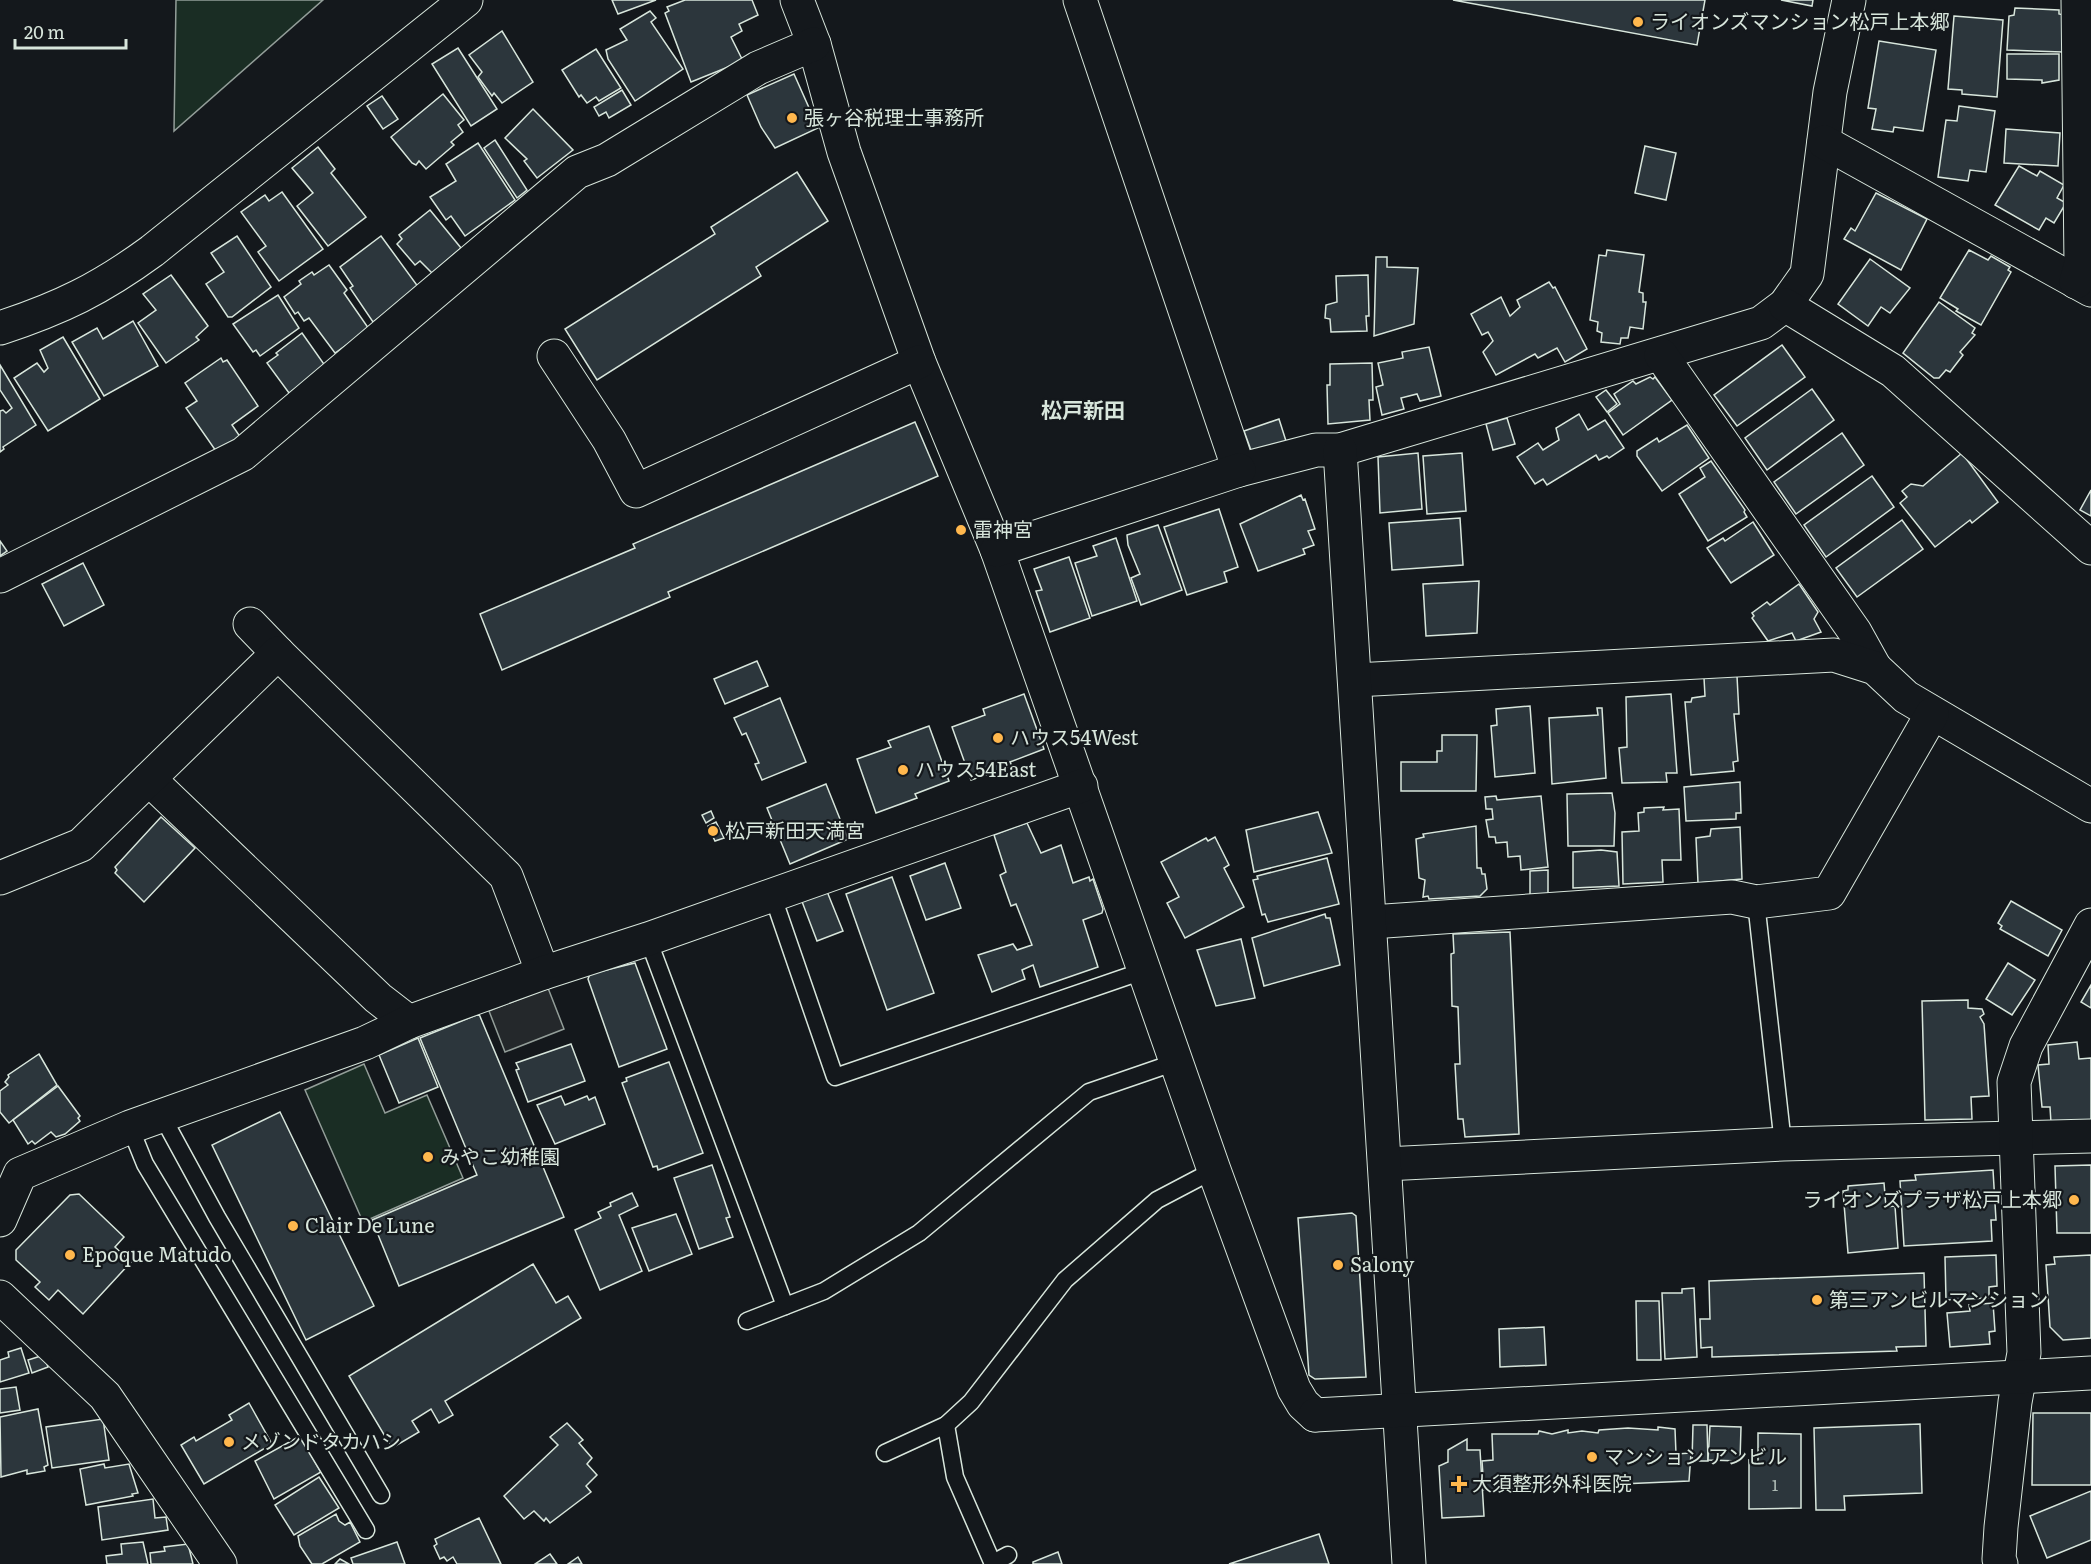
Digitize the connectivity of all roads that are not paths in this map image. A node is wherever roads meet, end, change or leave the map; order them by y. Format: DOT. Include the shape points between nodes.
graph roads {
  1 [pos="466,0"];
  2 [pos="797,0"];
  3 [pos="1080,0"];
  4 [pos="1849,0"];
  5 [pos="2078,0"];
  6 [pos="814,44"];
  7 [pos="1824,141"];
  8 [pos="2084,286"];
  9 [pos="1785,306"];
  10 [pos="0,328"];
  11 [pos="1661,355"];
  12 [pos="554,356"];
  13 [pos="919,362"];
  14 [pos="1340,450"];
  15 [pos="1239,470"];
  16 [pos="2091,548"];
  17 [pos="997,550"];
  18 [pos="0,576"];
  19 [pos="250,624"];
  20 [pos="278,654"];
  21 [pos="1875,668"];
  22 [pos="1355,680"];
  23 [pos="1932,714"];
  24 [pos="149,779"];
  25 [pos="1081,786"];
  26 [pos="2091,806"];
  27 [pos="0,878"];
  28 [pos="772,894"];
  29 [pos="1756,902"];
  30 [pos="1371,921"];
  31 [pos="2091,925"];
  32 [pos="648,939"];
  33 [pos="1146,970"];
  34 [pos="543,973"];
  35 [pos="409,1022"];
  36 [pos="1176,1062"];
  37 [pos="162,1116"];
  38 [pos="130,1127"];
  39 [pos="2091,1136"];
  40 [pos="2018,1138"];
  41 [pos="1783,1144"];
  42 [pos="1385,1164"];
  43 [pos="10,1166"];
  44 [pos="1214,1170"];
  45 [pos="0,1220"];
  46 [pos="0,1297"];
  47 [pos="785,1306"];
  48 [pos="747,1322"];
  49 [pos="2091,1373"];
  50 [pos="2022,1375"];
  51 [pos="1401,1409"];
  52 [pos="946,1425"];
  53 [pos="885,1453"];
  54 [pos="381,1495"];
  55 [pos="366,1530"];
  56 [pos="998,1561"];
  57 [pos="1996,1562"];
  58 [pos="220,1564"];
  59 [pos="1409,1564"];
  1 -- 10 [label="street" via="109,282 50,311"];
  2 -- 6 [label="street"];
  3 -- 15 [label="street"];
  4 -- 7 [label="street"];
  5 -- 8 [label="street"];
  6 -- 13 [label="street" via="843,152"];
  6 -- 18 [label="street" via="758,68 607,160 577,172 243,454"];
  7 -- 8 [label="street"];
  7 -- 9 [label="street" via="1807,274"];
  9 -- 11 [label="street" via="1761,323"];
  9 -- 16 [label="street" via="1893,371"];
  11 -- 14 [label="street"];
  11 -- 21 [label="street" via="1855,632"];
  12 -- 13 [label="street" via="609,440 636,491"];
  13 -- 17 [label="street"];
  14 -- 15 [label="street" via="1316,450"];
  14 -- 22 [label="street"];
  15 -- 17 [label="street"];
  17 -- 25 [label="street"];
  19 -- 20 [label="street"];
  20 -- 24 [label="street"];
  20 -- 34 [label="street" via="506,876"];
  21 -- 22 [label="street" via="1834,655"];
  21 -- 23 [label="street" via="1906,698"];
  22 -- 30 [label="street"];
  23 -- 26 [label="street"];
  23 -- 29 [label="street" via="1829,893"];
  24 -- 27 [label="street" via="81,845"];
  24 -- 35 [label="street" via="378,998"];
  25 -- 28 [label="street"];
  25 -- 33 [label="street"];
  28 -- 32 [label="street"];
  28 -- 33 [label="lane" via="835,1077"];
  29 -- 30 [label="street" via="1732,897"];
  29 -- 41 [label="lane"];
  30 -- 42 [label="street"];
  31 -- 40 [label="street" via="2026,1046 2014,1082"];
  32 -- 34 [label="street"];
  32 -- 47 [label="lane"];
  33 -- 36 [label="street"];
  34 -- 35 [label="street"];
  35 -- 37 [label="street" via="365,1043"];
  36 -- 44 [label="street"];
  36 -- 47 [label="lane" via="1089,1092 919,1233 824,1291"];
  37 -- 38 [label="street"];
  37 -- 54 [label="lane"];
  38 -- 43 [label="street"];
  38 -- 55 [label="lane" via="145,1164"];
  39 -- 40 [label="street"];
  40 -- 41 [label="street"];
  40 -- 50 [label="street"];
  41 -- 42 [label="street"];
  42 -- 51 [label="street"];
  43 -- 45 [label="street"];
  44 -- 51 [label="street" via="1294,1389 1303,1404 1315,1415"];
  44 -- 52 [label="lane" via="1157,1200 1065,1280 971,1402"];
  46 -- 58 [label="street" via="105,1396"];
  47 -- 48 [label="lane"];
  49 -- 50 [label="street"];
  50 -- 51 [label="street"];
  50 -- 57 [label="street" via="2015,1402"];
  51 -- 59 [label="street"];
  52 -- 53 [label="lane"];
  52 -- 56 [label="lane" via="955,1476"];
}
